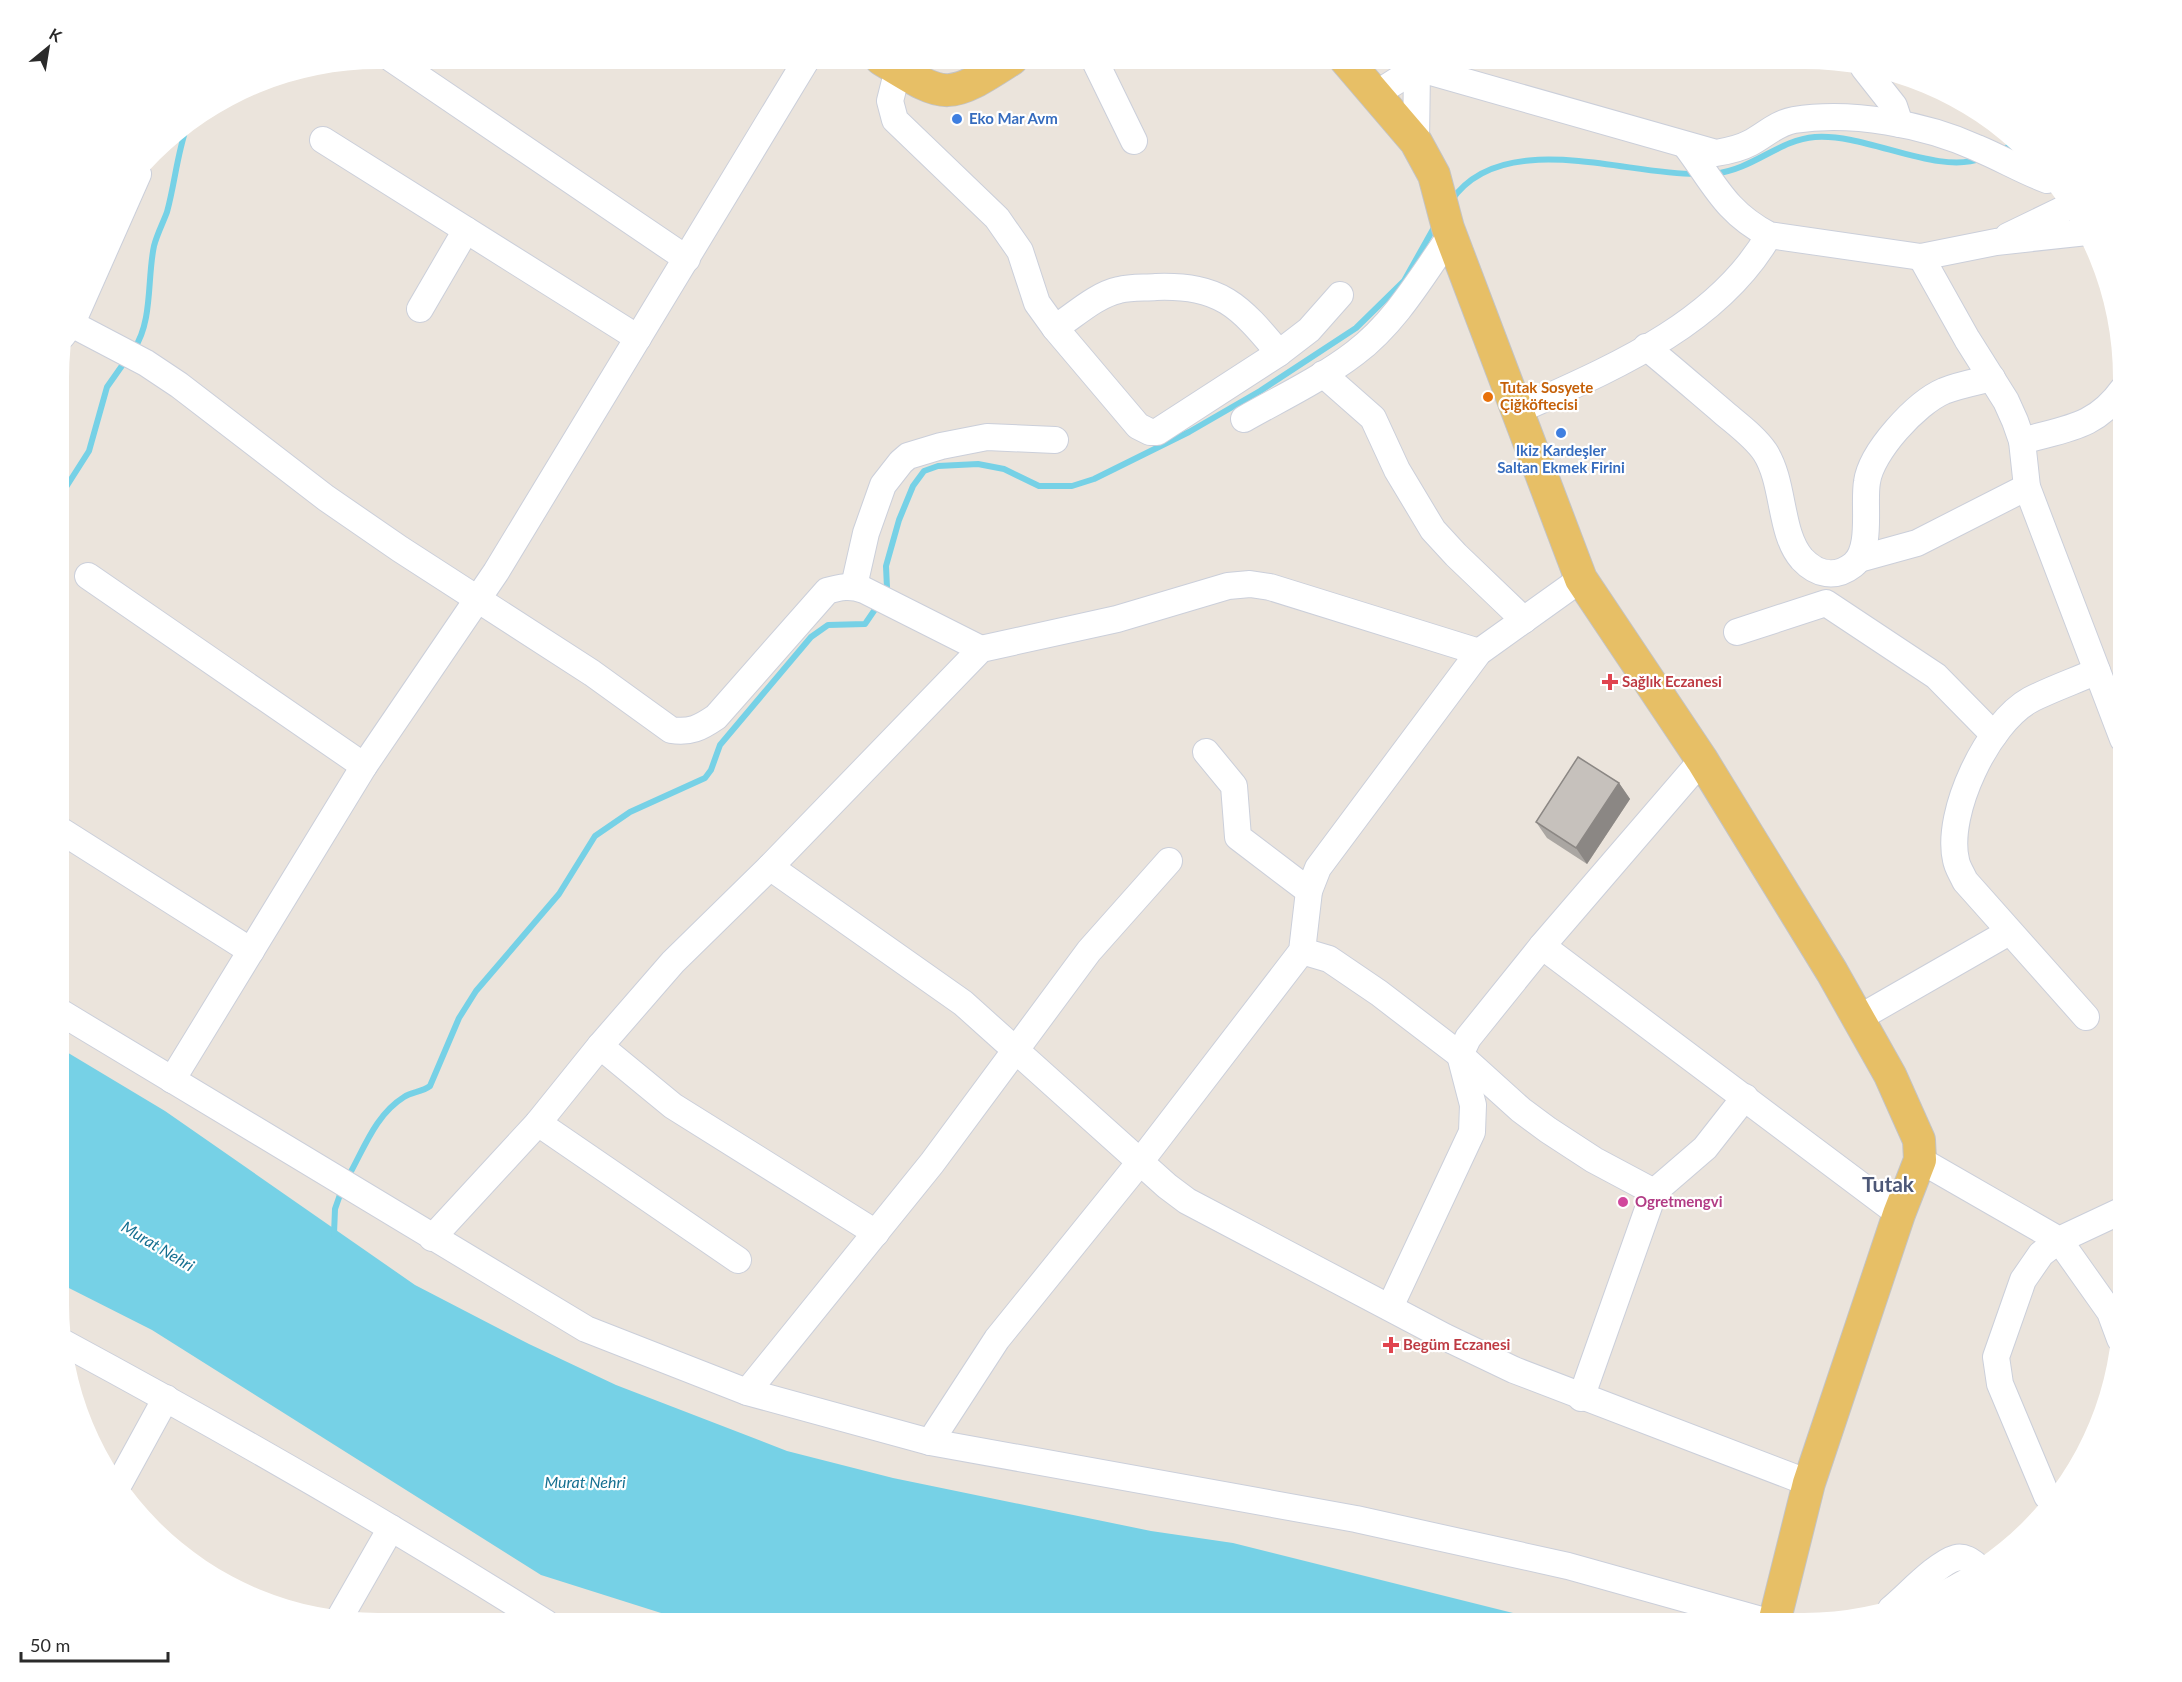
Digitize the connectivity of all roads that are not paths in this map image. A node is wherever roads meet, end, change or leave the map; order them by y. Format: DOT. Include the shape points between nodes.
graph roads {
  1 [pos="408,69"];
  2 [pos="801,69"];
  3 [pos="890,69"];
  4 [pos="898,69"];
  5 [pos="996,69"];
  6 [pos="1099,69"];
  7 [pos="1354,69"];
  8 [pos="1410,69"];
  9 [pos="1418,69"];
  10 [pos="1436,69"];
  11 [pos="1871,77"];
  12 [pos="1376,94"];
  13 [pos="1900,124"];
  14 [pos="323,140"];
  15 [pos="1134,141"];
  16 [pos="1416,142"];
  17 [pos="1692,155"];
  18 [pos="2038,176"];
  19 [pos="127,198"];
  20 [pos="2063,209"];
  21 [pos="466,230"];
  22 [pos="1449,231"];
  23 [pos="2077,233"];
  24 [pos="1769,235"];
  25 [pos="1996,242"];
  26 [pos="1921,256"];
  27 [pos="687,259"];
  28 [pos="1340,295"];
  29 [pos="79,300"];
  30 [pos="420,309"];
  31 [pos="1056,328"];
  32 [pos="73,329"];
  33 [pos="638,338"];
  34 [pos="1646,347"];
  35 [pos="1280,353"];
  36 [pos="1323,374"];
  37 [pos="1992,378"];
  38 [pos="2113,403"];
  39 [pos="1517,411"];
  40 [pos="1244,419"];
  41 [pos="1054,440"];
  42 [pos="2022,441"];
  43 [pos="2027,487"];
  44 [pos="1859,559"];
  45 [pos="1827,575"];
  46 [pos="88,576"];
  47 [pos="1581,579"];
  48 [pos="859,588"];
  49 [pos="477,599"];
  50 [pos="1826,603"];
  51 [pos="1524,620"];
  52 [pos="1737,632"];
  53 [pos="981,649"];
  54 [pos="1479,652"];
  55 [pos="2097,671"];
  56 [pos="2113,713"];
  57 [pos="1994,735"];
  58 [pos="1206,752"];
  59 [pos="1702,760"];
  60 [pos="364,766"];
  61 [pos="69,836"];
  62 [pos="1169,861"];
  63 [pos="770,867"];
  64 [pos="1309,891"];
  65 [pos="2009,932"];
  66 [pos="1542,946"];
  67 [pos="251,951"];
  68 [pos="1302,951"];
  69 [pos="69,1017"];
  70 [pos="2086,1017"];
  71 [pos="1859,1018"];
  72 [pos="600,1046"];
  73 [pos="1017,1049"];
  74 [pos="1460,1055"];
  75 [pos="172,1080"];
  76 [pos="1745,1097"];
  77 [pos="1510,1100"];
  78 [pos="538,1123"];
  79 [pos="1472,1132"];
  80 [pos="1920,1160"];
  81 [pos="1140,1162"];
  82 [pos="1654,1192"];
  83 [pos="1899,1214"];
  84 [pos="2113,1215"];
  85 [pos="876,1233"];
  86 [pos="432,1238"];
  87 [pos="2059,1240"];
  88 [pos="738,1260"];
  89 [pos="1390,1307"];
  90 [pos="2112,1318"];
  91 [pos="72,1348"];
  92 [pos="747,1392"];
  93 [pos="166,1398"];
  94 [pos="1581,1398"];
  95 [pos="930,1442"];
  96 [pos="122,1478"];
  97 [pos="1809,1483"];
  98 [pos="2047,1495"];
  99 [pos="391,1528"];
  100 [pos="1973,1563"];
  101 [pos="1907,1595"];
  102 [pos="344,1611"];
  103 [pos="530,1613"];
  104 [pos="1737,1613"];
  105 [pos="1776,1613"];
  1 -- 27 [label="street"];
  2 -- 27 [label="street"];
  3 -- 31 [label="street" via="890,101 895,120 1011,235 1037,303"];
  4 -- 5 [label="main road" via="922,85 950,92"];
  6 -- 15 [label="street"];
  7 -- 12 [label="main road"];
  8 -- 12 [label="street"];
  9 -- 16 [label="street"];
  10 -- 17 [label="street"];
  11 -- 13 [label="street" via="1894,106"];
  12 -- 16 [label="main road"];
  13 -- 17 [label="street" via="1792,120 1734,150"];
  13 -- 18 [label="street" via="1977,147"];
  14 -- 21 [label="street"];
  16 -- 22 [label="main road" via="1434,175"];
  17 -- 24 [label="street" via="1716,192 1748,224"];
  19 -- 29 [label="street"];
  20 -- 25 [label="street"];
  21 -- 30 [label="street"];
  21 -- 33 [label="street"];
  22 -- 36 [label="street" via="1404,303 1381,330 1356,353"];
  22 -- 39 [label="main road"];
  23 -- 25 [label="street"];
  24 -- 26 [label="street"];
  24 -- 34 [label="street" via="1743,274 1717,298"];
  25 -- 26 [label="street"];
  26 -- 37 [label="street"];
  27 -- 33 [label="street"];
  28 -- 35 [label="street" via="1309,330"];
  31 -- 35 [label="street" via="1118,290 1197,288 1222,297 1253,321"];
  31 -- 35 [label="street" via="1138,426 1150,432 1164,430"];
  32 -- 49 [label="street" via="146,363 202,401 326,498"];
  33 -- 49 [label="street"];
  34 -- 39 [label="street" via="1592,378"];
  34 -- 45 [label="street" via="1764,451 1777,476 1791,537 1801,558"];
  36 -- 40 [label="street"];
  36 -- 51 [label="street" via="1373,418 1397,470 1433,530"];
  37 -- 42 [label="street"];
  37 -- 44 [label="street" via="1944,392 1920,405 1878,453 1867,482 1867,523"];
  38 -- 42 [label="street" via="2096,419"];
  39 -- 47 [label="main road"];
  41 -- 48 [label="street" via="987,437 940,446 901,462 888,476 872,514"];
  42 -- 43 [label="street"];
  43 -- 44 [label="street" via="1917,543"];
  43 -- 55 [label="street"];
  44 -- 45 [label="street" via="1838,574"];
  45 -- 50 [label="street"];
  46 -- 60 [label="street"];
  47 -- 51 [label="street"];
  47 -- 59 [label="main road"];
  48 -- 49 [label="street" via="826,591 716,717 686,732 671,730 592,673"];
  48 -- 53 [label="street"];
  49 -- 60 [label="street"];
  50 -- 52 [label="street"];
  50 -- 57 [label="street" via="1936,676"];
  51 -- 54 [label="street"];
  53 -- 54 [label="street" via="1117,618 1228,586 1251,584"];
  53 -- 63 [label="street"];
  54 -- 64 [label="street" via="1318,867"];
  55 -- 56 [label="street"];
  55 -- 57 [label="street" via="2029,701 2007,718"];
  57 -- 65 [label="street" via="1970,778 1959,812 1955,859 1965,881"];
  58 -- 64 [label="street" via="1234,786 1238,837"];
  59 -- 66 [label="street"];
  59 -- 71 [label="main road"];
  60 -- 67 [label="street"];
  61 -- 67 [label="street"];
  62 -- 73 [label="street" via="1100,936"];
  63 -- 72 [label="street" via="674,962"];
  63 -- 73 [label="street" via="963,1003"];
  64 -- 68 [label="street"];
  65 -- 70 [label="street"];
  65 -- 71 [label="street"];
  66 -- 74 [label="street" via="1480,1021"];
  66 -- 76 [label="street"];
  67 -- 75 [label="street"];
  68 -- 74 [label="street" via="1329,959"];
  68 -- 81 [label="street"];
  69 -- 75 [label="street"];
  71 -- 80 [label="main road" via="1915,1125"];
  72 -- 78 [label="street"];
  72 -- 85 [label="street" via="673,1106"];
  73 -- 81 [label="street"];
  73 -- 85 [label="street"];
  74 -- 77 [label="street"];
  74 -- 79 [label="street" via="1473,1105"];
  75 -- 86 [label="street"];
  76 -- 82 [label="street" via="1705,1148"];
  76 -- 83 [label="street"];
  77 -- 79 [label="street" via="1498,1104"];
  77 -- 82 [label="street" via="1594,1160"];
  78 -- 86 [label="street"];
  78 -- 88 [label="street"];
  79 -- 89 [label="street"];
  80 -- 83 [label="main road"];
  80 -- 87 [label="street"];
  81 -- 89 [label="street" via="1187,1201"];
  81 -- 95 [label="street" via="997,1339"];
  82 -- 94 [label="street"];
  83 -- 97 [label="main road"];
  84 -- 87 [label="street"];
  85 -- 92 [label="street"];
  86 -- 92 [label="street" via="586,1329"];
  87 -- 90 [label="street"];
  87 -- 98 [label="street" via="2041,1254 2023,1281 1996,1357 2000,1384"];
  89 -- 94 [label="street" via="1514,1370"];
  91 -- 93 [label="street"];
  92 -- 95 [label="street"];
  93 -- 96 [label="street"];
  93 -- 99 [label="street"];
  94 -- 97 [label="street"];
  95 -- 104 [label="street" via="1356,1519 1568,1566"];
  97 -- 105 [label="main road"];
  99 -- 102 [label="street"];
  99 -- 103 [label="street"];
  100 -- 101 [label="street" via="1956,1558"];
}
